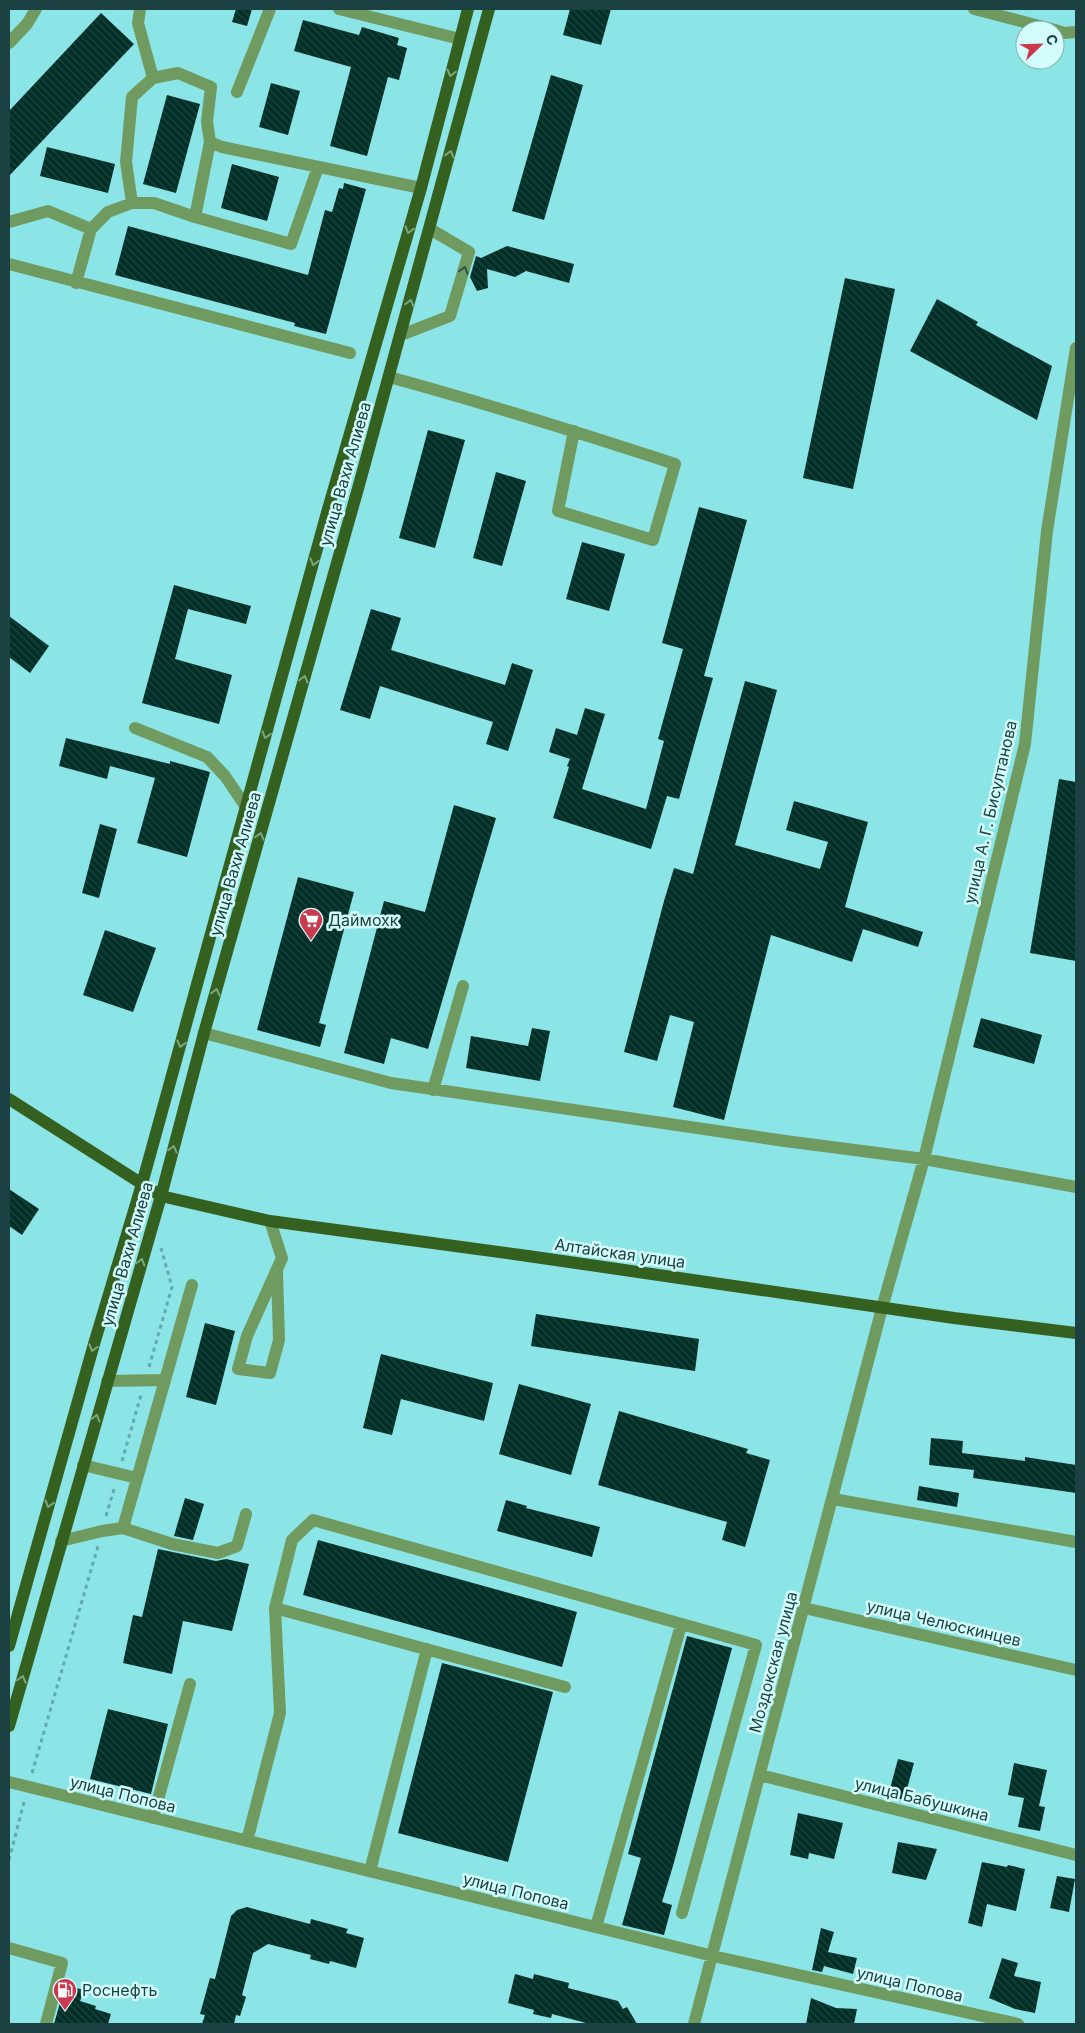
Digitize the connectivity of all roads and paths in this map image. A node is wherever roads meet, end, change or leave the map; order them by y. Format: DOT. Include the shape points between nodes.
graph roads {
  1 [pos="36,9"];
  2 [pos="140,9"];
  3 [pos="270,9"];
  4 [pos="339,9"];
  5 [pos="468,9"];
  6 [pos="489,9"];
  7 [pos="974,9"];
  8 [pos="1016,20"];
  9 [pos="460,39"];
  10 [pos="9,43"];
  11 [pos="153,78"];
  12 [pos="237,92"];
  13 [pos="210,142"];
  14 [pos="318,167"];
  15 [pos="420,188"];
  16 [pos="132,202"];
  17 [pos="195,217"];
  18 [pos="9,222"];
  19 [pos="91,229"];
  20 [pos="430,229"];
  21 [pos="9,264"];
  22 [pos="76,283"];
  23 [pos="401,335"];
  24 [pos="1076,348"];
  25 [pos="350,354"];
  26 [pos="389,376"];
  27 [pos="574,431"];
  28 [pos="135,728"];
  29 [pos="246,807"];
  30 [pos="463,986"];
  31 [pos="204,1033"];
  32 [pos="433,1090"];
  33 [pos="9,1100"];
  34 [pos="924,1160"];
  35 [pos="142,1184"];
  36 [pos="1076,1187"];
  37 [pos="161,1196"];
  38 [pos="270,1221"];
  39 [pos="158,1240"];
  40 [pos="277,1272"];
  41 [pos="192,1285"];
  42 [pos="882,1308"];
  43 [pos="1076,1333"];
  44 [pos="145,1380"];
  45 [pos="165,1380"];
  46 [pos="107,1381"];
  47 [pos="83,1465"];
  48 [pos="118,1474"];
  49 [pos="137,1478"];
  50 [pos="833,1499"];
  51 [pos="246,1514"];
  52 [pos="123,1528"];
  53 [pos="102,1531"];
  54 [pos="61,1541"];
  55 [pos="1076,1542"];
  56 [pos="275,1608"];
  57 [pos="804,1608"];
  58 [pos="681,1625"];
  59 [pos="9,1646"];
  60 [pos="427,1649"];
  61 [pos="1076,1670"];
  62 [pos="190,1684"];
  63 [pos="565,1686"];
  64 [pos="9,1726"];
  65 [pos="760,1775"];
  66 [pos="9,1782"];
  67 [pos="28,1787"];
  68 [pos="153,1818"];
  69 [pos="246,1841"];
  70 [pos="1076,1855"];
  71 [pos="9,1860"];
  72 [pos="370,1871"];
  73 [pos="682,1912"];
  74 [pos="596,1927"];
  75 [pos="9,1948"];
  76 [pos="713,1956"];
  77 [pos="46,2024"];
  78 [pos="694,2024"];
  79 [pos="1018,2024"];
  1 -- 10 [label="street"];
  2 -- 11 [label="street" via="138,23"];
  3 -- 12 [label="street"];
  4 -- 9 [label="street"];
  5 -- 9 [label="main road, улица Вахи Алиева"];
  20 -- 6 [label="main road, улица Вахи Алиева, one-way"];
  7 -- 8 [label="street"];
  9 -- 15 [label="main road, улица Вахи Алиева, one-way"];
  11 -- 13 [label="street" via="178,73 211,87 207,122"];
  11 -- 16 [label="street" via="132,98 126,162"];
  13 -- 14 [label="street" via="222,148"];
  13 -- 17 [label="street"];
  14 -- 15 [label="street"];
  14 -- 17 [label="street" via="291,244"];
  15 -- 29 [label="main road, улица Вахи Алиева, one-way"];
  16 -- 17 [label="street" via="154,203"];
  16 -- 19 [label="street" via="108,212"];
  18 -- 19 [label="street" via="48,210"];
  19 -- 22 [label="street"];
  23 -- 20 [label="main road, улица Вахи Алиева, one-way"];
  23 -- 20 [label="street, one-way" via="450,316 469,252"];
  21 -- 22 [label="street"];
  22 -- 25 [label="street"];
  23 -- 26 [label="main road, улица Вахи Алиева"];
  24 -- 34 [label="street, улица А. Г. Бисултанова" via="1047,531 1025,744"];
  26 -- 27 [label="street"];
  31 -- 26 [label="main road, улица Вахи Алиева, one-way"];
  27 -- 27 [label="street" via="675,464 653,540 558,511"];
  28 -- 29 [label="street" via="208,757"];
  29 -- 35 [label="main road, улица Вахи Алиева, one-way"];
  30 -- 32 [label="street"];
  31 -- 32 [label="street" via="391,1083"];
  37 -- 31 [label="main road, улица Вахи Алиева, one-way"];
  32 -- 34 [label="street"];
  33 -- 35 [label="main road, Алтайская улица"];
  34 -- 36 [label="street"];
  34 -- 42 [label="street, улица А. Г. Бисултанова"];
  35 -- 37 [label="main road, Алтайская улица"];
  35 -- 59 [label="main road, улица Вахи Алиева, one-way"];
  37 -- 38 [label="main road, Алтайская улица"];
  46 -- 37 [label="main road, улица Вахи Алиева, one-way"];
  38 -- 40 [label="street" via="282,1258"];
  38 -- 42 [label="main road, Алтайская улица"];
  39 -- 44 [label="path" via="172,1287"];
  40 -- 40 [label="street" via="279,1340 270,1373 238,1369 247,1336"];
  41 -- 45 [label="street"];
  42 -- 43 [label="main road, Алтайская улица"];
  42 -- 50 [label="street, Моздокская улица"];
  44 -- 45 [label="street"];
  44 -- 46 [label="street"];
  44 -- 48 [label="path"];
  45 -- 49 [label="street"];
  47 -- 46 [label="main road, улица Вахи Алиева, one-way"];
  47 -- 48 [label="street"];
  47 -- 54 [label="main road, улица Вахи Алиева"];
  48 -- 49 [label="street"];
  48 -- 53 [label="path"];
  49 -- 52 [label="street"];
  50 -- 55 [label="street"];
  50 -- 57 [label="street, Моздокская улица"];
  51 -- 52 [label="street" via="237,1546 218,1554"];
  52 -- 53 [label="street"];
  53 -- 54 [label="street"];
  53 -- 67 [label="path"];
  64 -- 54 [label="main road, улица Вахи Алиева, one-way"];
  56 -- 58 [label="street" via="292,1540 313,1520"];
  56 -- 60 [label="street"];
  56 -- 69 [label="street" via="280,1713"];
  57 -- 61 [label="street, улица Челюскинцев"];
  57 -- 65 [label="street, Моздокская улица"];
  58 -- 73 [label="street" via="756,1645"];
  58 -- 74 [label="street"];
  60 -- 63 [label="street"];
  60 -- 72 [label="street"];
  62 -- 68 [label="street"];
  65 -- 70 [label="street, улица Бабушкина"];
  65 -- 76 [label="street, Моздокская улица"];
  66 -- 67 [label="street, улица Попова"];
  67 -- 68 [label="street, улица Попова"];
  67 -- 71 [label="path"];
  68 -- 69 [label="street, улица Попова"];
  69 -- 72 [label="street, улица Попова"];
  72 -- 74 [label="street, улица Попова"];
  74 -- 76 [label="street, улица Попова"];
  75 -- 77 [label="street" via="62,1963"];
  76 -- 78 [label="street, Моздокская улица"];
  76 -- 79 [label="street, улица Попова"];
}
